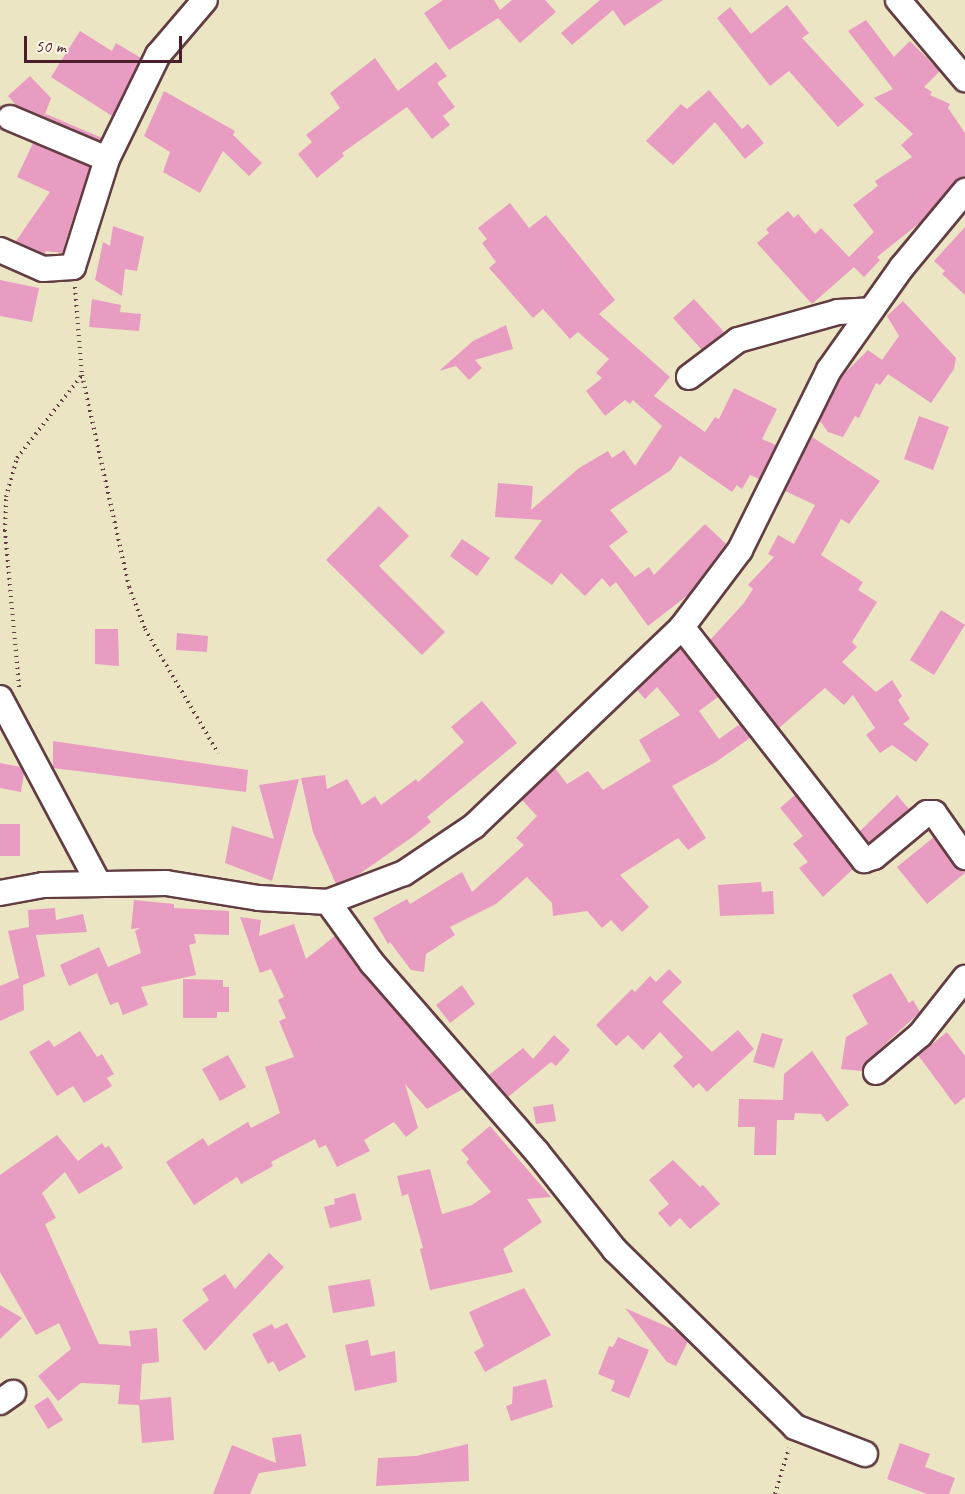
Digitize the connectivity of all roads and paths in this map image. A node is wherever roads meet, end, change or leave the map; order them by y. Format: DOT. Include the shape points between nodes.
graph roads {
  1 [pos="205,0"];
  2 [pos="898,0"];
  3 [pos="965,79"];
  4 [pos="10,118"];
  5 [pos="107,159"];
  6 [pos="965,191"];
  7 [pos="0,250"];
  8 [pos="73,267"];
  9 [pos="871,310"];
  10 [pos="82,375"];
  11 [pos="689,377"];
  12 [pos="682,627"];
  13 [pos="10,695"];
  14 [pos="218,753"];
  15 [pos="965,857"];
  16 [pos="98,882"];
  17 [pos="0,893"];
  18 [pos="328,902"];
  19 [pos="965,978"];
  20 [pos="876,1072"];
  21 [pos="795,1427"];
  22 [pos="865,1454"];
  23 [pos="775,1494"];
  1 -- 5 [label="street" via="158,55"];
  2 -- 3 [label="street"];
  4 -- 5 [label="street"];
  5 -- 8 [label="street"];
  6 -- 9 [label="street"];
  7 -- 8 [label="street" via="43,269"];
  8 -- 10 [label="path"];
  9 -- 11 [label="street" via="838,312 738,340"];
  9 -- 12 [label="street" via="829,370 740,550"];
  10 -- 13 [label="path" via="17,458 6,497"];
  10 -- 14 [label="path" via="129,587 145,629"];
  12 -- 15 [label="street" via="864,860 874,857 927,813 934,813"];
  12 -- 18 [label="street" via="474,826 404,873"];
  13 -- 16 [label="street"];
  16 -- 17 [label="street" via="43,885"];
  16 -- 18 [label="street" via="166,883 260,898"];
  18 -- 21 [label="street" via="372,963 537,1152 615,1250"];
  19 -- 20 [label="street" via="920,1035"];
  21 -- 22 [label="street"];
  21 -- 23 [label="path"];
}
